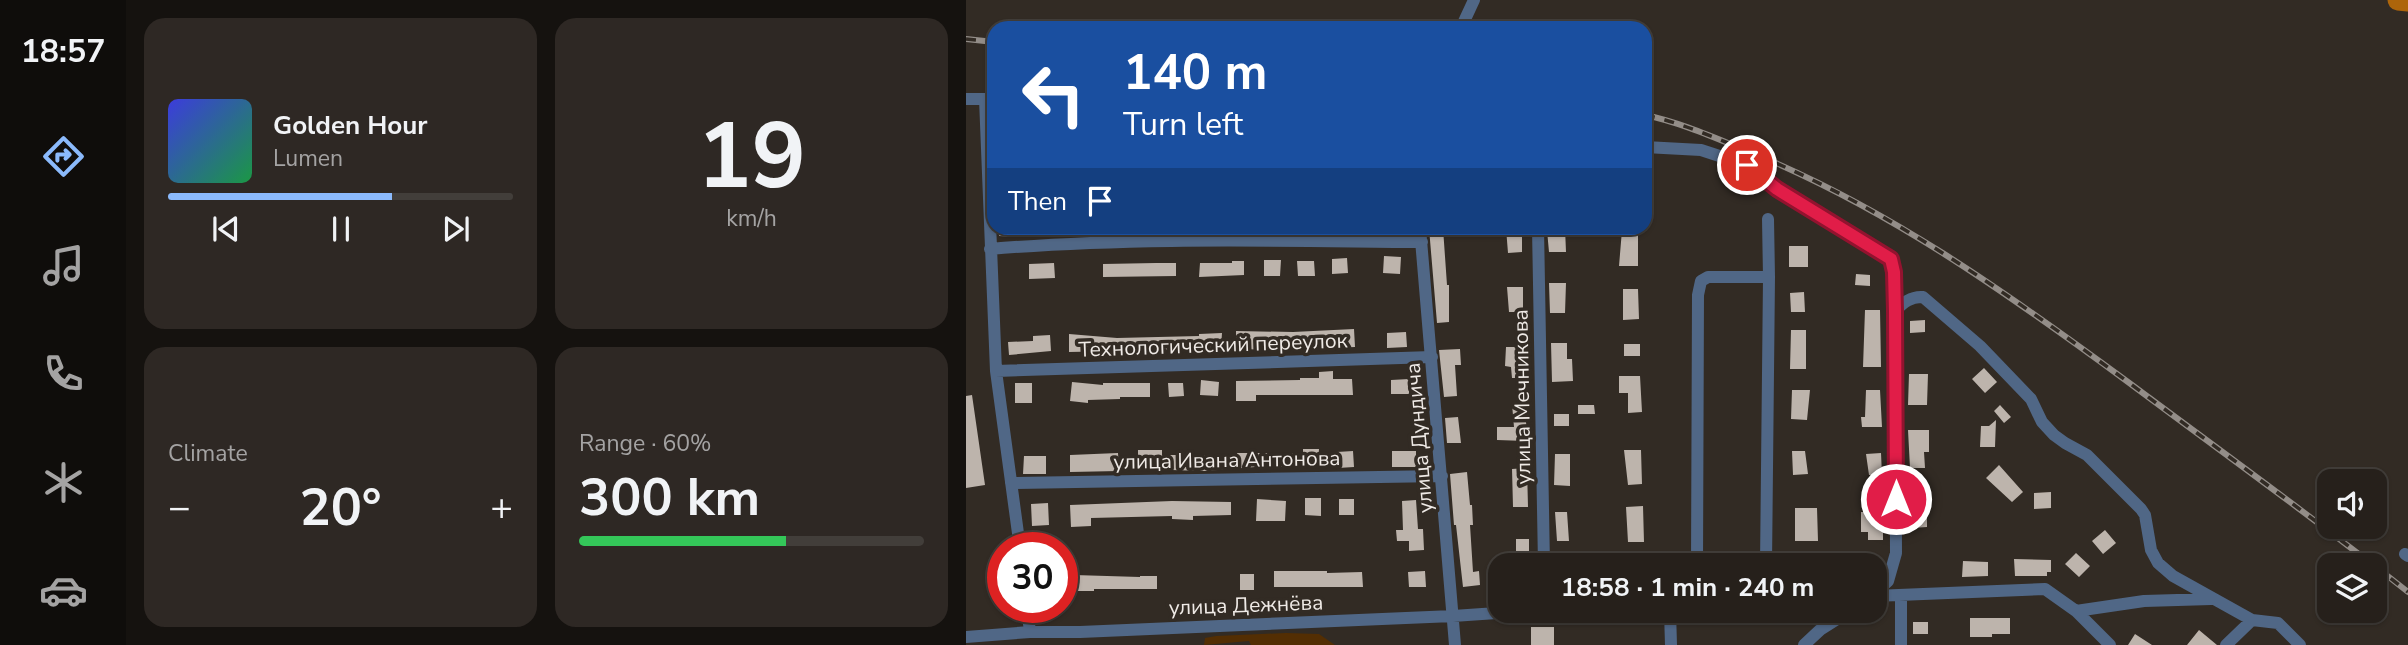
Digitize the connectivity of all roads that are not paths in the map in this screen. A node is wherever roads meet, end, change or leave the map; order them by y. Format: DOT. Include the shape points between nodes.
graph roads {
  1 [pos="1474,0"];
  2 [pos="1464,21"];
  3 [pos="966,99"];
  4 [pos="987,99"];
  5 [pos="1652,147"];
  6 [pos="1768,219"];
  7 [pos="990,235"];
  8 [pos="1421,235"];
  9 [pos="1538,235"];
  10 [pos="1422,242"];
  11 [pos="990,249"];
  12 [pos="1769,277"];
  13 [pos="1895,311"];
  14 [pos="1432,357"];
  15 [pos="996,371"];
  16 [pos="1443,476"];
  17 [pos="1011,483"];
  18 [pos="1018,532"];
  19 [pos="1544,553"];
  20 [pos="1698,553"];
  21 [pos="1766,553"];
  22 [pos="1887,582"];
  23 [pos="1887,595"];
  24 [pos="1901,596"];
  25 [pos="2214,599"];
  26 [pos="2076,611"];
  27 [pos="1488,614"];
  28 [pos="1453,616"];
  29 [pos="2252,620"];
  30 [pos="1029,623"];
  31 [pos="1670,623"];
  32 [pos="1831,623"];
  33 [pos="1030,632"];
  34 [pos="966,636"];
  35 [pos="1081,638"];
  36 [pos="1455,645"];
  37 [pos="1671,645"];
  38 [pos="1804,645"];
  39 [pos="1901,645"];
  40 [pos="2110,645"];
  41 [pos="2225,645"];
  42 [pos="2301,645"];
  1 -- 2 [label="street"];
  3 -- 4 [label="street"];
  5 -- 13 [label="street" via="1701,150 1747,165 1777,189 1891,259"];
  6 -- 12 [label="street"];
  7 -- 11 [label="street"];
  8 -- 10 [label="street, улица Дундича"];
  9 -- 19 [label="street, улица Мечникова"];
  10 -- 11 [label="street" via="1061,243"];
  10 -- 14 [label="street, улица Дундича"];
  11 -- 15 [label="street"];
  12 -- 20 [label="street" via="1708,277 1701,281"];
  12 -- 21 [label="street"];
  13 -- 22 [label="street" via="1896,553"];
  13 -- 25 [label="street" via="1923,296 1980,346 2031,399 2054,435 2087,455 2141,509 2158,563"];
  14 -- 15 [label="street, Технологический переулок"];
  14 -- 16 [label="street, улица Дундича"];
  15 -- 17 [label="street"];
  16 -- 17 [label="street, улица Ивана Антонова"];
  16 -- 28 [label="street, улица Дундича"];
  17 -- 18 [label="street"];
  23 -- 24 [label="street"];
  24 -- 26 [label="street" via="2045,589"];
  24 -- 39 [label="street"];
  25 -- 26 [label="street" via="2144,601"];
  25 -- 29 [label="street"];
  26 -- 40 [label="street"];
  27 -- 28 [label="street, улица Дежнёва"];
  28 -- 35 [label="street, улица Дежнёва"];
  28 -- 36 [label="street, улица Дундича"];
  29 -- 41 [label="street"];
  29 -- 42 [label="street" via="2278,623"];
  30 -- 33 [label="street"];
  31 -- 37 [label="street"];
  32 -- 38 [label="street"];
  33 -- 34 [label="street, улица Дежнёва"];
  33 -- 35 [label="street, улица Дежнёва"];
}
